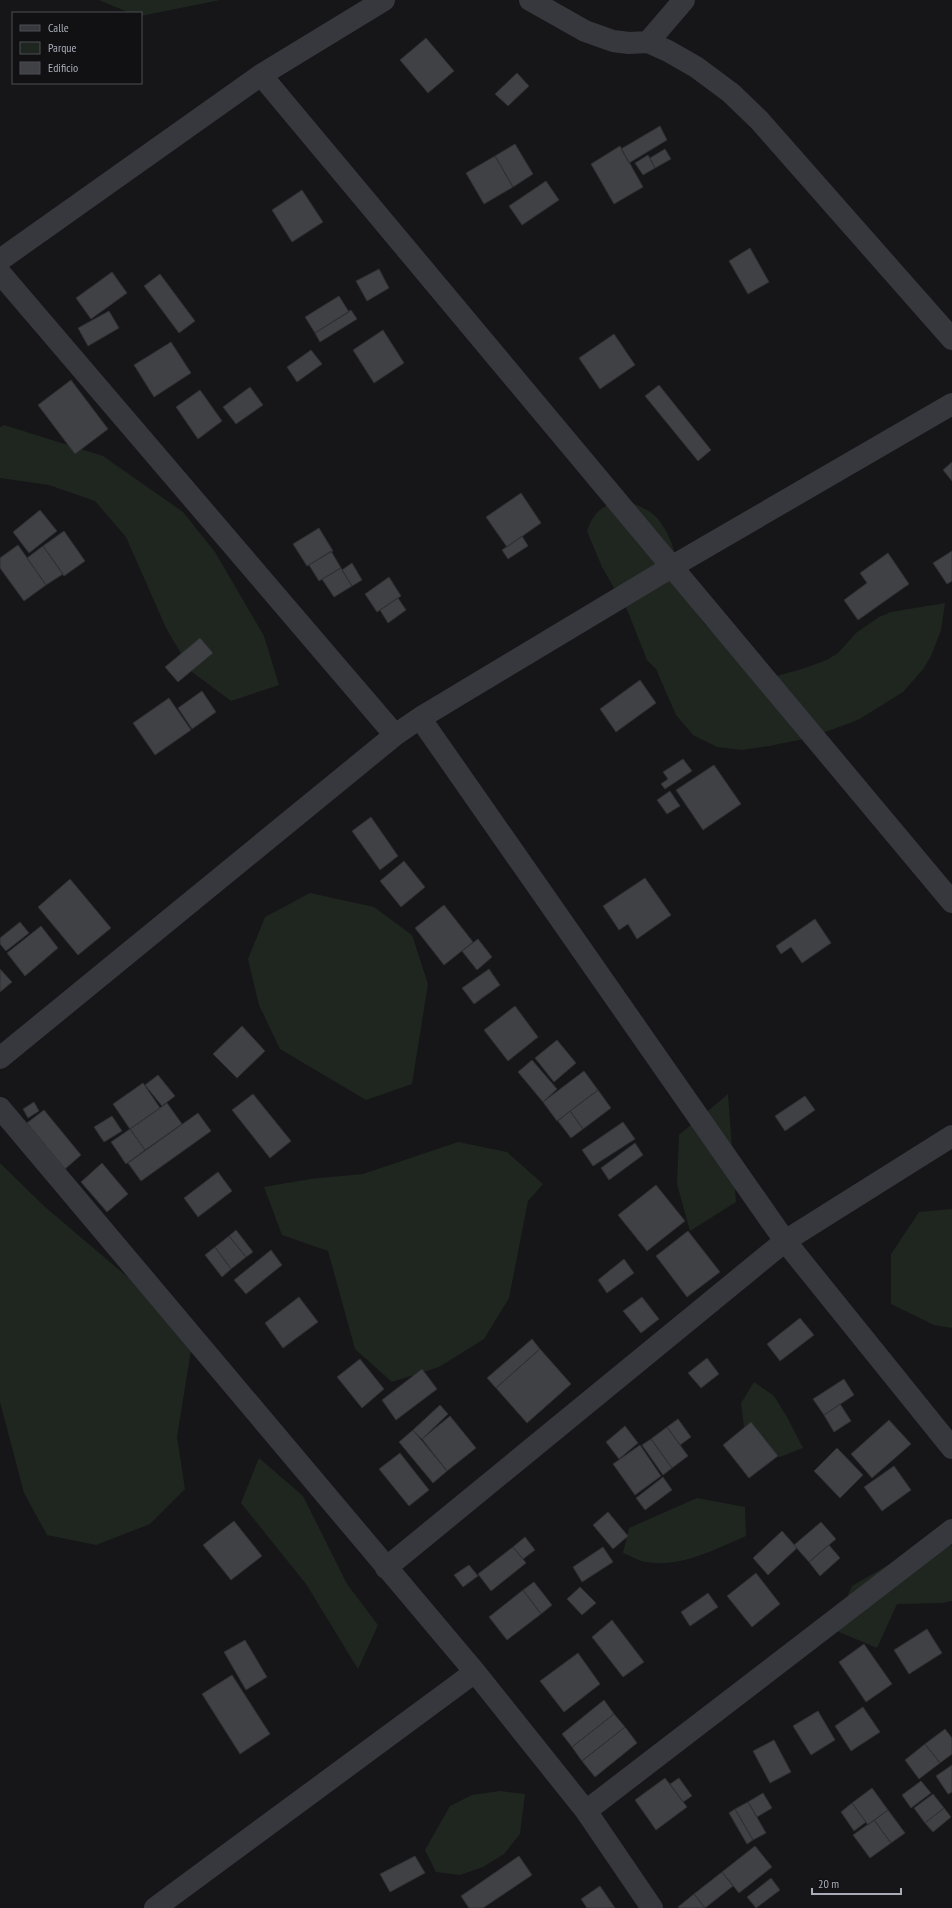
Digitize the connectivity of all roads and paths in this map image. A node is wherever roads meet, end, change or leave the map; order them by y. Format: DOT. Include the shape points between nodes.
graph roads {
  1 [pos="384,0"];
  2 [pos="530,0"];
  3 [pos="684,0"];
  4 [pos="648,42"];
  5 [pos="261,75"];
  6 [pos="0,260"];
  7 [pos="0,273"];
  8 [pos="952,339"];
  9 [pos="952,404"];
  10 [pos="673,566"];
  11 [pos="420,718"];
  12 [pos="395,735"];
  13 [pos="952,902"];
  14 [pos="0,1058"];
  15 [pos="0,1108"];
  16 [pos="952,1136"];
  17 [pos="785,1242"];
  18 [pos="952,1448"];
  19 [pos="952,1530"];
  20 [pos="386,1568"];
  21 [pos="475,1672"];
  22 [pos="586,1811"];
  23 [pos="155,1908"];
  24 [pos="652,1908"];
  1 -- 5 [label="street"];
  2 -- 4 [label="street" via="586,31 613,41"];
  3 -- 4 [label="street"];
  4 -- 8 [label="street" via="696,67 731,93 759,120"];
  5 -- 6 [label="street"];
  5 -- 10 [label="street"];
  7 -- 12 [label="street"];
  9 -- 10 [label="street"];
  10 -- 11 [label="street"];
  10 -- 13 [label="street"];
  11 -- 12 [label="street"];
  11 -- 17 [label="street"];
  12 -- 14 [label="street"];
  15 -- 20 [label="street"];
  16 -- 17 [label="street"];
  17 -- 18 [label="street"];
  17 -- 20 [label="street"];
  19 -- 22 [label="street"];
  20 -- 21 [label="street"];
  21 -- 22 [label="street"];
  21 -- 23 [label="street"];
  22 -- 24 [label="street"];
}
